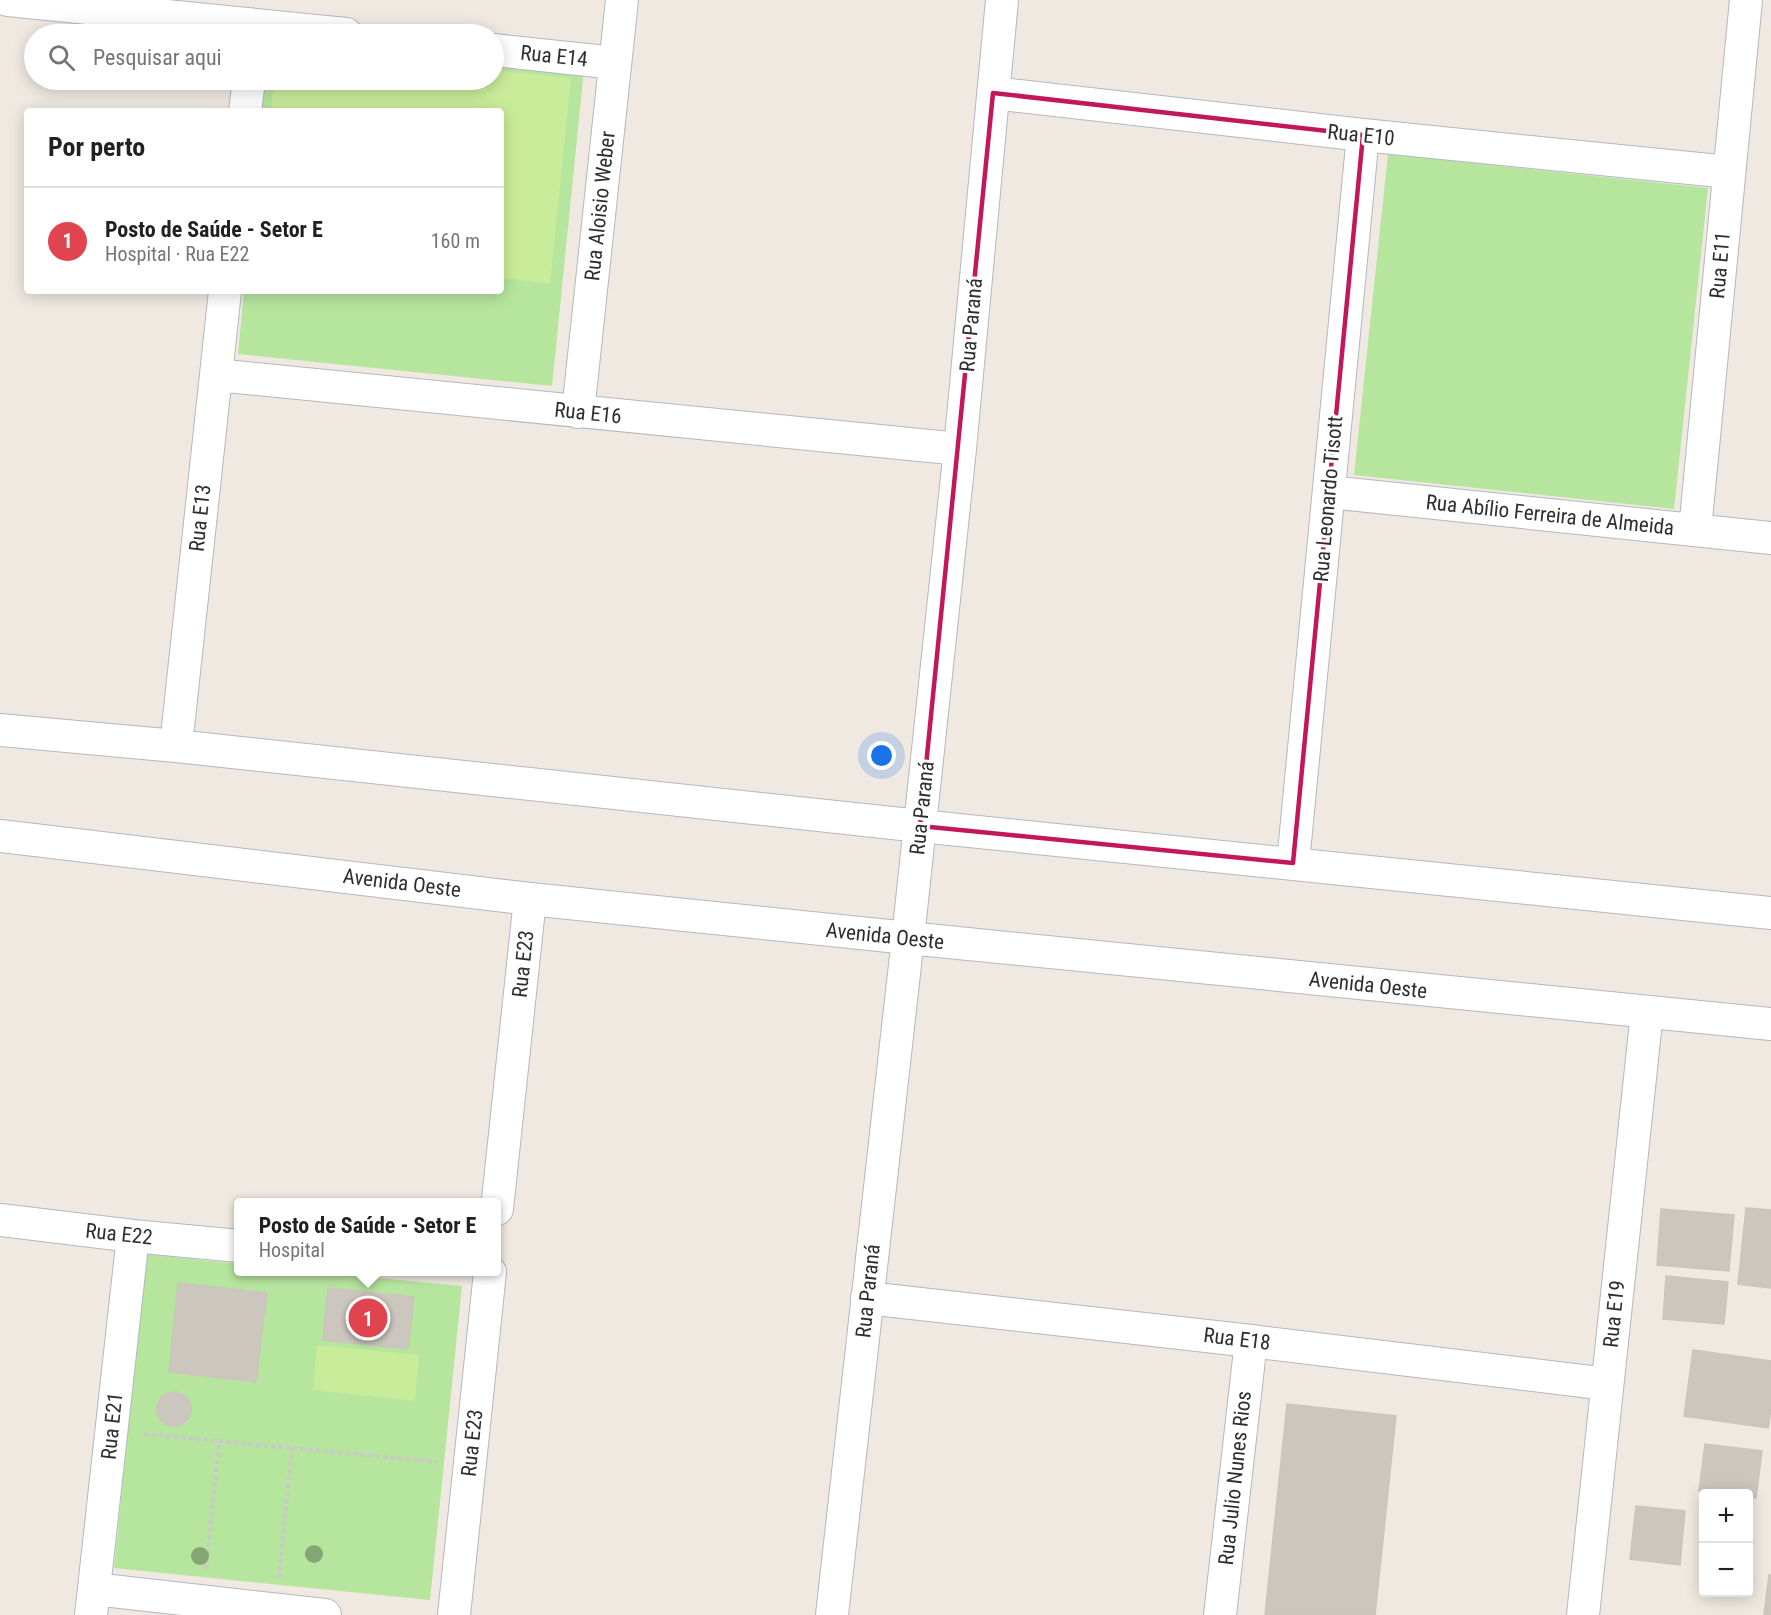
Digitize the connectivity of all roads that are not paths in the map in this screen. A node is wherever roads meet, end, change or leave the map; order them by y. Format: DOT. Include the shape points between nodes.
graph roads {
  1 [pos="8,0"];
  2 [pos="622,0"];
  3 [pos="1002,0"];
  4 [pos="1746,0"];
  5 [pos="205,24"];
  6 [pos="504,51"];
  7 [pos="615,63"];
  8 [pos="248,90"];
  9 [pos="993,93"];
  10 [pos="245,108"];
  11 [pos="1363,135"];
  12 [pos="1729,172"];
  13 [pos="225,294"];
  14 [pos="216,375"];
  15 [pos="578,412"];
  16 [pos="960,448"];
  17 [pos="1329,492"];
  18 [pos="1695,530"];
  19 [pos="1771,538"];
  20 [pos="0,730"];
  21 [pos="176,746"];
  22 [pos="920,826"];
  23 [pos="0,836"];
  24 [pos="1293,863"];
  25 [pos="530,899"];
  26 [pos="1771,913"];
  27 [pos="908,938"];
  28 [pos="1647,1012"];
  29 [pos="1771,1024"];
  30 [pos="498,1198"];
  31 [pos="0,1220"];
  32 [pos="133,1236"];
  33 [pos="234,1246"];
  34 [pos="490,1276"];
  35 [pos="867,1298"];
  36 [pos="1251,1341"];
  37 [pos="1606,1384"];
  38 [pos="92,1602"];
  39 [pos="325,1615"];
  40 [pos="454,1615"];
  41 [pos="832,1615"];
  42 [pos="1220,1615"];
  43 [pos="1583,1615"];
  1 -- 5 [label="street"];
  2 -- 7 [label="street, Rua Aloisio Weber"];
  3 -- 9 [label="street, Rua Paraná"];
  4 -- 12 [label="street, Rua E11"];
  6 -- 7 [label="street, Rua E14"];
  7 -- 15 [label="street, Rua Aloisio Weber"];
  8 -- 10 [label="street"];
  9 -- 11 [label="street, Rua E10"];
  9 -- 16 [label="street, Rua Paraná"];
  11 -- 12 [label="street, Rua E10"];
  11 -- 17 [label="street, Rua Leonardo Tisott"];
  12 -- 18 [label="street, Rua E11"];
  13 -- 14 [label="street, Rua E13"];
  14 -- 15 [label="street, Rua E16"];
  14 -- 21 [label="street, Rua E13"];
  15 -- 16 [label="street, Rua E16"];
  16 -- 22 [label="street, Rua Paraná"];
  17 -- 18 [label="street, Rua Abílio Ferreira de Almeida"];
  17 -- 24 [label="street, Rua Leonardo Tisott"];
  18 -- 19 [label="street, Rua Abílio Ferreira de Almeida"];
  20 -- 21 [label="street"];
  21 -- 22 [label="street"];
  22 -- 24 [label="street"];
  22 -- 27 [label="street, Rua Paraná"];
  23 -- 25 [label="street, Avenida Oeste"];
  24 -- 26 [label="street"];
  25 -- 27 [label="street, Avenida Oeste"];
  25 -- 30 [label="street, Rua E23"];
  27 -- 28 [label="street, Avenida Oeste"];
  27 -- 35 [label="street, Rua Paraná"];
  28 -- 29 [label="street, Avenida Oeste"];
  28 -- 37 [label="street, Rua E19"];
  31 -- 32 [label="street, Rua E22"];
  32 -- 33 [label="street, Rua E22"];
  32 -- 38 [label="street, Rua E21"];
  34 -- 40 [label="street, Rua E23"];
  35 -- 36 [label="street, Rua E18"];
  35 -- 41 [label="street, Rua Paraná"];
  36 -- 37 [label="street, Rua E18"];
  36 -- 42 [label="street, Rua Julio Nunes Rios"];
  37 -- 43 [label="street, Rua E19"];
  38 -- 39 [label="street"];
}
